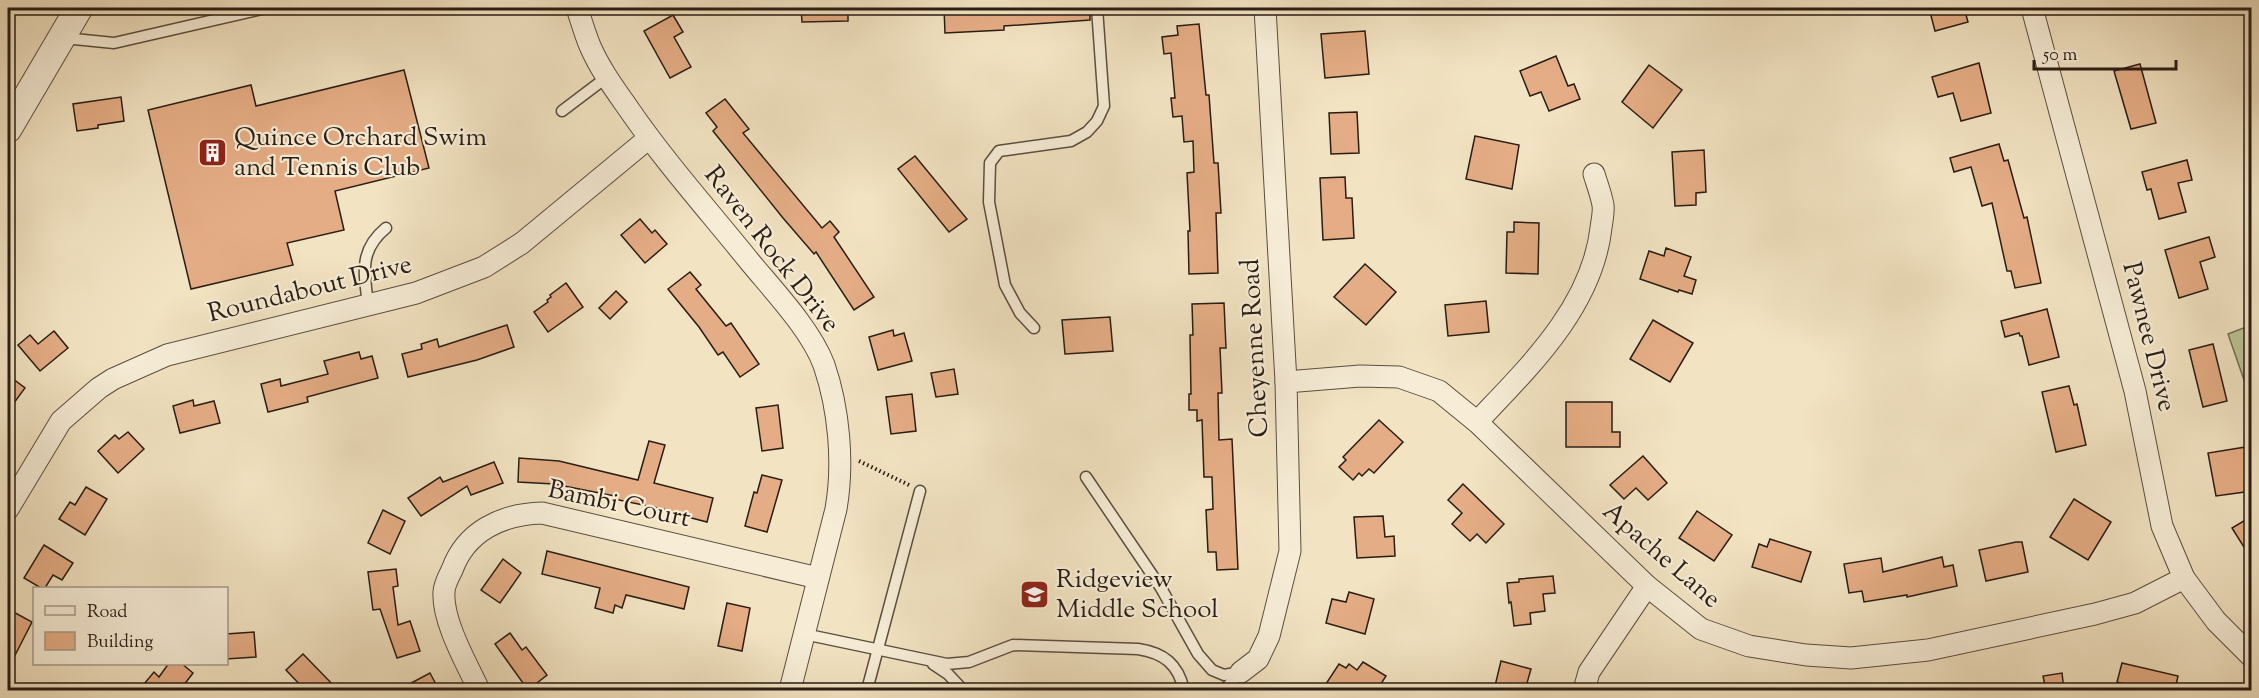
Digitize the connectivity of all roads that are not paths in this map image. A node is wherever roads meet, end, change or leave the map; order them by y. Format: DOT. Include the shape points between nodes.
graph roads {
  1 [pos="79,8"];
  2 [pos="266,8"];
  3 [pos="577,8"];
  4 [pos="1097,8"];
  5 [pos="1264,8"];
  6 [pos="2032,8"];
  7 [pos="61,37"];
  8 [pos="607,77"];
  9 [pos="562,111"];
  10 [pos="8,129"];
  11 [pos="649,138"];
  12 [pos="1594,174"];
  13 [pos="386,228"];
  14 [pos="368,304"];
  15 [pos="1034,328"];
  16 [pos="1286,382"];
  17 [pos="1477,422"];
  18 [pos="1086,477"];
  19 [pos="920,490"];
  20 [pos="8,509"];
  21 [pos="818,578"];
  22 [pos="2184,578"];
  23 [pos="1647,586"];
  24 [pos="804,634"];
  25 [pos="877,650"];
  26 [pos="2252,657"];
  27 [pos="928,661"];
  28 [pos="1241,672"];
  29 [pos="479,690"];
  30 [pos="790,690"];
  31 [pos="867,690"];
  32 [pos="963,690"];
  33 [pos="1184,690"];
  34 [pos="1224,690"];
  35 [pos="1584,690"];
  1 -- 7 [label="street"];
  2 -- 7 [label="lane" via="114,43"];
  3 -- 8 [label="street, Raven Rock Drive" via="590,46"];
  4 -- 15 [label="lane" via="1104,106 1097,121 1088,132 1071,141 999,151 990,163 989,202 1005,285 1020,314"];
  5 -- 16 [label="street, Cheyenne Road"];
  6 -- 22 [label="street, Pawnee Drive" via="2136,391 2162,526"];
  7 -- 10 [label="street"];
  8 -- 9 [label="lane"];
  8 -- 11 [label="street, Raven Rock Drive"];
  11 -- 14 [label="street, Roundabout Drive" via="522,243 484,267 416,293"];
  11 -- 21 [label="street, Raven Rock Drive" via="804,329 823,363 841,452 836,509"];
  12 -- 17 [label="street" via="1603,206 1598,250 1578,298 1529,367"];
  13 -- 14 [label="lane" via="376,236 364,266"];
  14 -- 20 [label="street, Roundabout Drive" via="167,355 113,379 61,421"];
  16 -- 17 [label="street, Apache Lane" via="1400,377 1439,391"];
  16 -- 28 [label="street, Cheyenne Road" via="1290,551 1269,636 1258,659"];
  17 -- 23 [label="street, Apache Lane"];
  18 -- 28 [label="lane" via="1161,588 1198,654 1212,670 1224,675"];
  19 -- 25 [label="lane"];
  21 -- 24 [label="street, Raven Rock Drive"];
  21 -- 29 [label="street, Bambi Court" via="542,513 523,513 487,525 469,539 455,560 444,591 449,625"];
  22 -- 23 [label="street, Apache Lane" via="2135,603 2095,614 1928,650 1851,658 1749,646 1701,629"];
  22 -- 26 [label="street, Pawnee Drive" via="2216,621"];
  23 -- 35 [label="street" via="1589,672"];
  24 -- 25 [label="lane"];
  24 -- 30 [label="street, Raven Rock Drive"];
  25 -- 27 [label="lane"];
  25 -- 31 [label="lane"];
  27 -- 32 [label="lane"];
  27 -- 33 [label="lane" via="969,662 1013,645 1138,649 1153,651 1172,663"];
  28 -- 34 [label="lane"];
}
